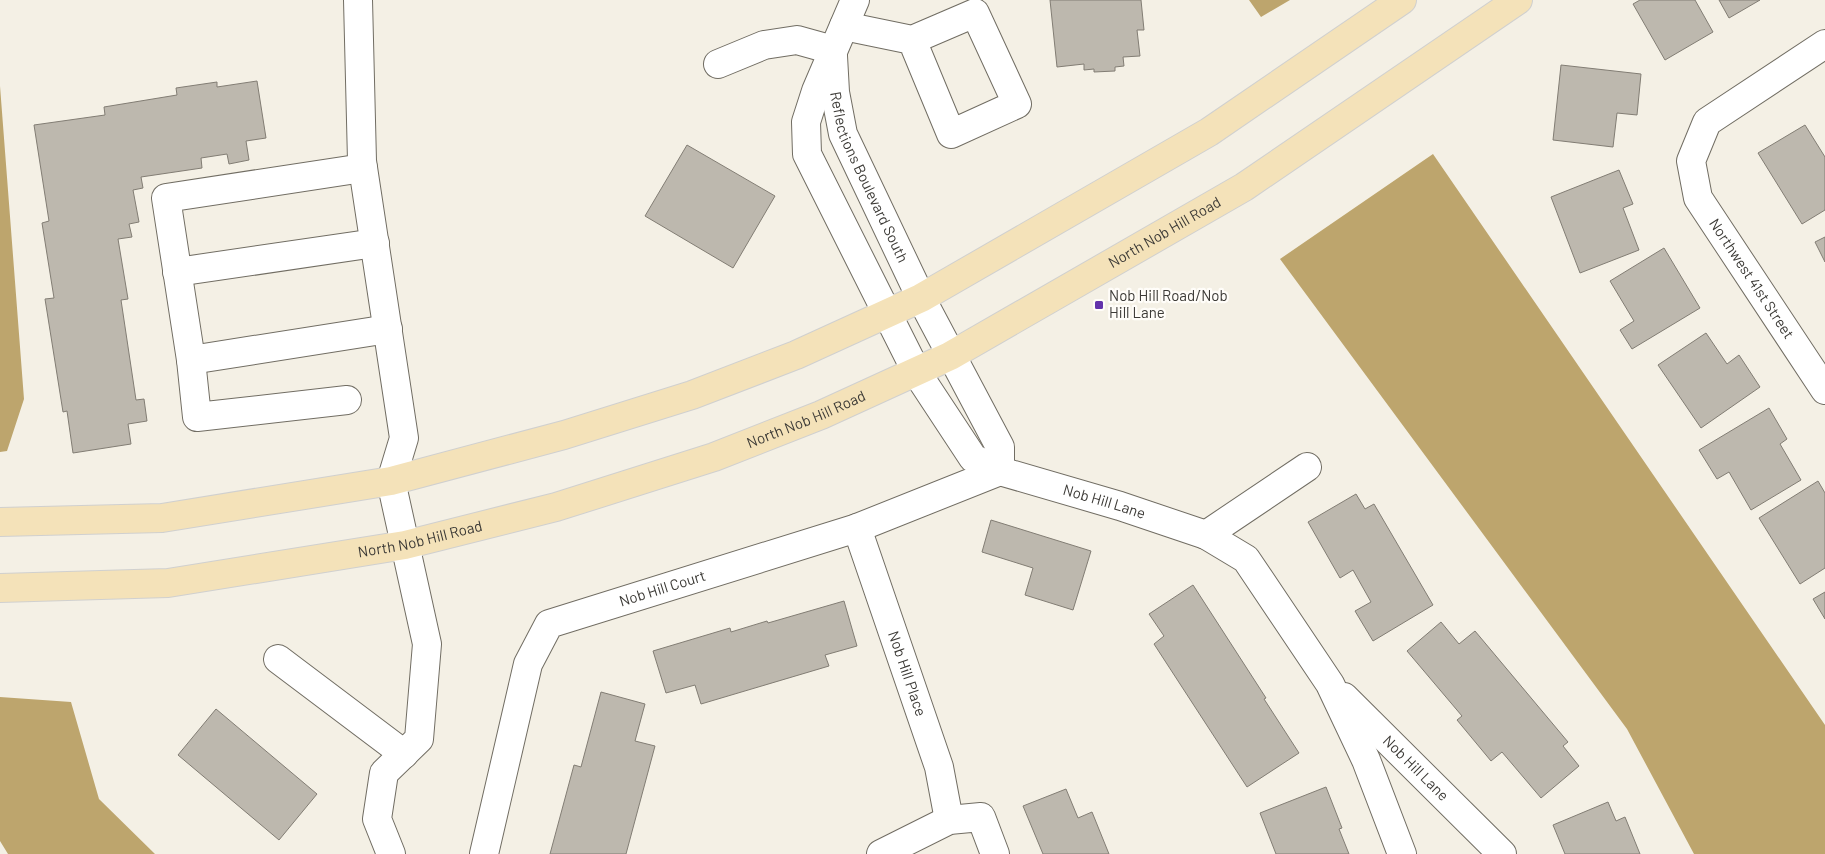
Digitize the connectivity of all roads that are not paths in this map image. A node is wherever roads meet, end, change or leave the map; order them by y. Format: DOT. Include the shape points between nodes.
graph roads {
  1 [pos="358,0"];
  2 [pos="855,0"];
  3 [pos="1402,0"];
  4 [pos="1518,0"];
  5 [pos="838,38"];
  6 [pos="912,40"];
  7 [pos="1825,44"];
  8 [pos="718,64"];
  9 [pos="854,156"];
  10 [pos="364,168"];
  11 [pos="818,176"];
  12 [pos="375,243"];
  13 [pos="177,272"];
  14 [pos="921,298"];
  15 [pos="886,314"];
  16 [pos="388,329"];
  17 [pos="950,356"];
  18 [pos="191,360"];
  19 [pos="917,373"];
  20 [pos="1825,390"];
  21 [pos="347,400"];
  22 [pos="1307,467"];
  23 [pos="1000,471"];
  24 [pos="391,481"];
  25 [pos="0,522"];
  26 [pos="857,528"];
  27 [pos="1206,535"];
  28 [pos="405,545"];
  29 [pos="0,588"];
  30 [pos="278,660"];
  31 [pos="1330,684"];
  32 [pos="404,754"];
  33 [pos="949,820"];
  34 [pos="391,854"];
  35 [pos="484,854"];
  36 [pos="881,854"];
  37 [pos="995,854"];
  38 [pos="1402,854"];
  39 [pos="1502,854"];
  1 -- 10 [label="street"];
  2 -- 5 [label="street, Reflections Boulevard South"];
  3 -- 14 [label="main road" via="1209,132"];
  4 -- 17 [label="main road, North Nob Hill Road" via="1244,187"];
  5 -- 6 [label="street"];
  5 -- 8 [label="street" via="764,46"];
  5 -- 9 [label="street, Reflections Boulevard South" via="835,92 843,134"];
  5 -- 11 [label="street, Reflections Boulevard South" via="806,122 807,154"];
  7 -- 20 [label="street, Northwest 41st Street" via="1707,122 1691,161 1698,198"];
  9 -- 11 [label="street"];
  9 -- 14 [label="street, Reflections Boulevard South"];
  10 -- 12 [label="street"];
  10 -- 13 [label="street" via="166,198"];
  11 -- 15 [label="street, Reflections Boulevard South"];
  12 -- 13 [label="street"];
  12 -- 16 [label="street"];
  13 -- 18 [label="street"];
  14 -- 15 [label="main road"];
  14 -- 17 [label="street"];
  15 -- 19 [label="street, Nob Hill Lane"];
  15 -- 24 [label="main road" via="796,355 692,395 564,435"];
  16 -- 18 [label="street"];
  16 -- 24 [label="street" via="404,438"];
  17 -- 19 [label="main road, North Nob Hill Road"];
  17 -- 23 [label="street" via="1000,447"];
  18 -- 21 [label="street" via="197,417"];
  19 -- 23 [label="street, Nob Hill Lane" via="973,458"];
  19 -- 28 [label="main road, North Nob Hill Road" via="822,415 714,456 556,508"];
  22 -- 27 [label="street"];
  23 -- 26 [label="street, Nob Hill Court"];
  23 -- 27 [label="street, Nob Hill Lane"];
  24 -- 25 [label="main road" via="162,518"];
  24 -- 28 [label="street"];
  26 -- 33 [label="street, Nob Hill Place" via="939,767"];
  26 -- 35 [label="street, Nob Hill Court" via="549,624 528,664"];
  27 -- 31 [label="street, Nob Hill Lane" via="1246,559"];
  28 -- 29 [label="main road, North Nob Hill Road" via="168,583"];
  28 -- 32 [label="street" via="427,644 419,739"];
  30 -- 32 [label="street"];
  31 -- 38 [label="street, Nob Hill Lane" via="1366,760"];
  31 -- 39 [label="street, Nob Hill Lane"];
  32 -- 34 [label="street" via="384,773 378,819"];
  33 -- 36 [label="street"];
  33 -- 37 [label="street" via="982,818"];
}
